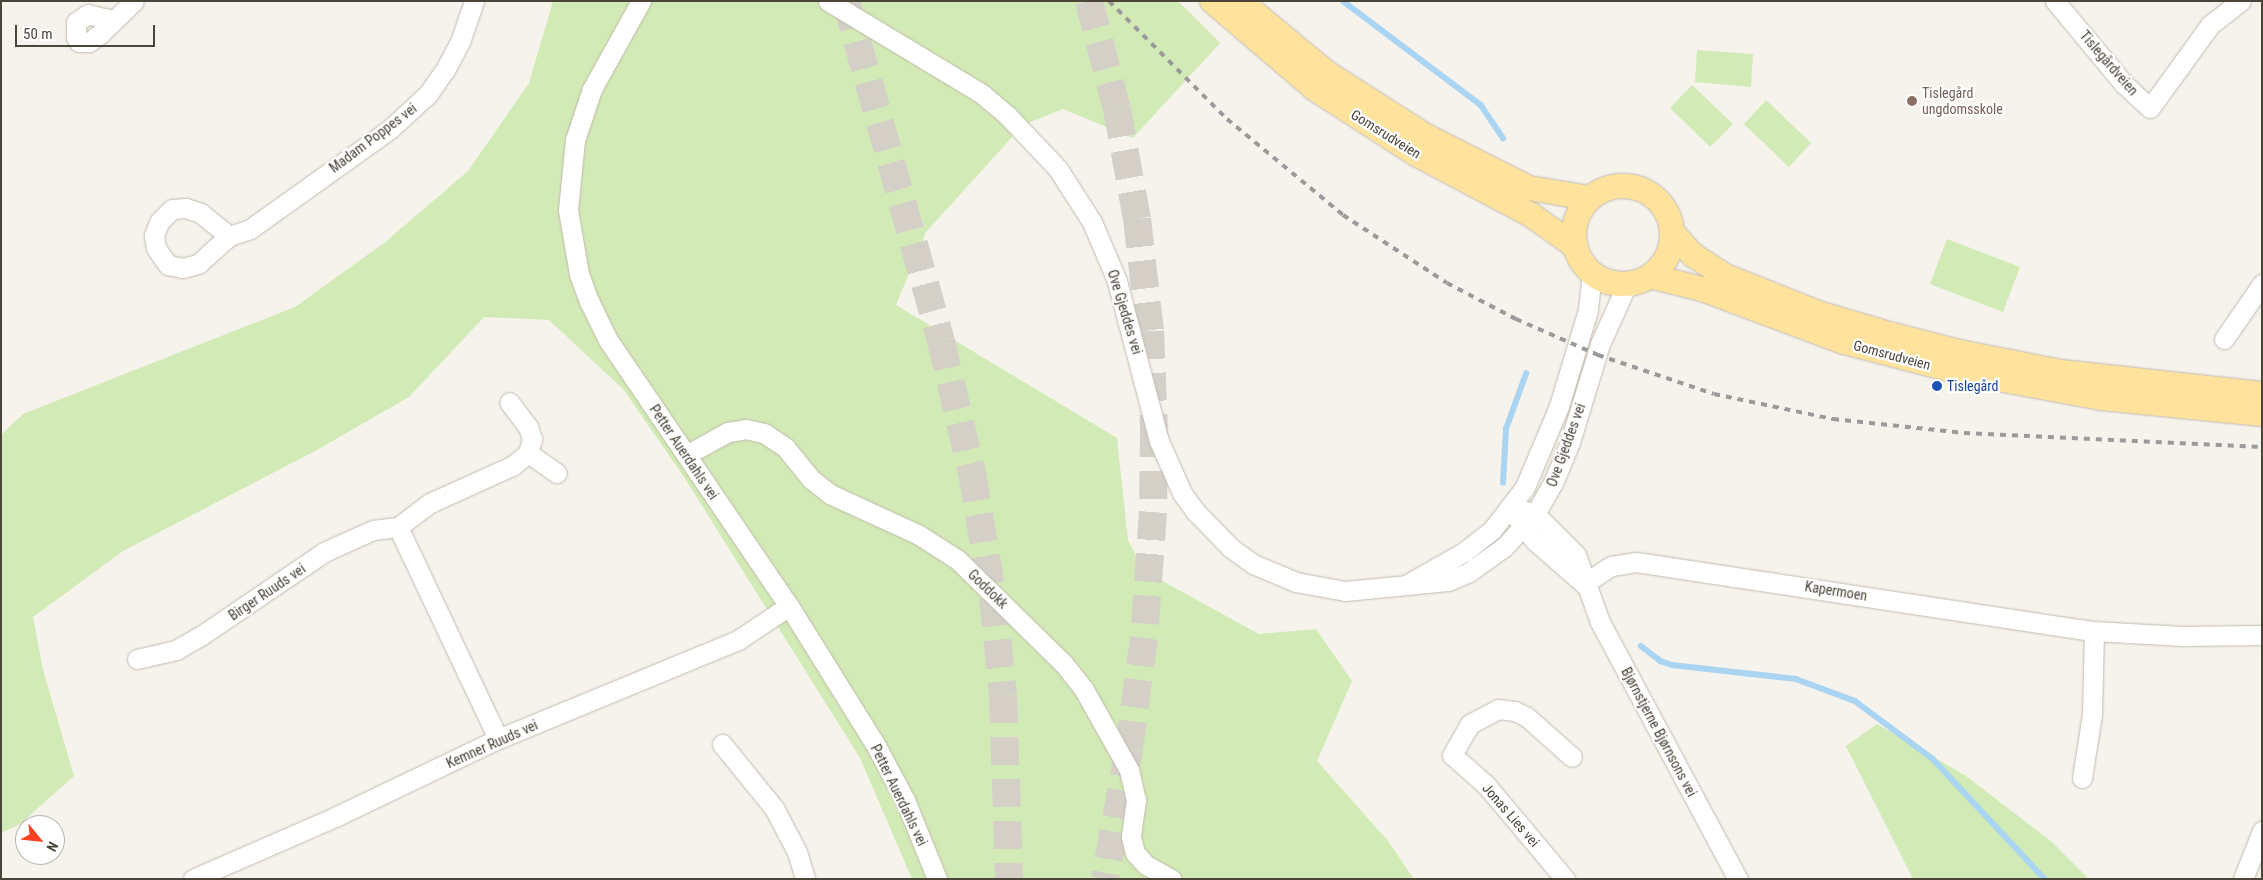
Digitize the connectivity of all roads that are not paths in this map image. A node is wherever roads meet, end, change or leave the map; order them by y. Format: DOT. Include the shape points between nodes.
graph roads {
  1 [pos="134,1"];
  2 [pos="474,1"];
  3 [pos="641,1"];
  4 [pos="828,1"];
  5 [pos="1212,1"];
  6 [pos="1240,1"];
  7 [pos="2055,1"];
  8 [pos="2240,1"];
  9 [pos="113,20"];
  10 [pos="1589,198"];
  11 [pos="1672,232"];
  12 [pos="229,236"];
  13 [pos="1575,246"];
  14 [pos="1592,273"];
  15 [pos="1650,276"];
  16 [pos="1627,284"];
  17 [pos="2262,284"];
  18 [pos="2224,339"];
  19 [pos="2262,394"];
  20 [pos="509,402"];
  21 [pos="2262,414"];
  22 [pos="528,453"];
  23 [pos="686,455"];
  24 [pos="557,473"];
  25 [pos="1513,506"];
  26 [pos="1535,514"];
  27 [pos="398,527"];
  28 [pos="1522,529"];
  29 [pos="1584,584"];
  30 [pos="1403,586"];
  31 [pos="788,606"];
  32 [pos="2094,631"];
  33 [pos="2262,635"];
  34 [pos="137,660"];
  35 [pos="498,739"];
  36 [pos="722,744"];
  37 [pos="1572,757"];
  38 [pos="2082,778"];
  39 [pos="2262,831"];
  40 [pos="192,879"];
  41 [pos="805,879"];
  42 [pos="937,879"];
  43 [pos="1172,879"];
  44 [pos="1565,879"];
  45 [pos="1738,879"];
  46 [pos="2243,879"];
  1 -- 9 [label="street"];
  2 -- 12 [label="street, Madam Poppes vei" via="460,42 445,70 410,112 250,229"];
  3 -- 23 [label="street, Petter Auerdahls vei" via="602,69 582,116 571,163 570,231 579,274 597,318"];
  4 -- 30 [label="street, Ove Gjeddes vei" via="914,50 982,94 1007,115 1058,169 1092,222 1117,281 1168,466 1182,493 1212,530 1254,564 1296,582 1345,591"];
  5 -- 13 [label="main road, Gomsrudveien" via="1274,57 1322,94 1416,154 1531,215"];
  6 -- 10 [label="main road, Gomsrudveien" via="1327,73 1426,136 1529,188"];
  7 -- 8 [label="street, Tislegårdveien" via="2124,84 2150,108 2210,25"];
  10 -- 11 [label="main road" via="1616,186 1640,188 1666,210"];
  10 -- 13 [label="main road" via="1576,219"];
  11 -- 15 [label="main road" via="1664,261"];
  11 -- 19 [label="main road, Gomsrudveien" via="1698,258 1725,276 1818,313 1882,332 1959,352 2061,372"];
  13 -- 14 [label="main road"];
  14 -- 16 [label="main road" via="1615,283"];
  14 -- 25 [label="street, Ove Gjeddes vei" via="1588,310 1553,424 1534,472"];
  15 -- 16 [label="main road"];
  15 -- 21 [label="main road, Gomsrudveien" via="1702,288 1844,342 1955,371 2102,398"];
  16 -- 26 [label="street, Ove Gjeddes vei" via="1600,344 1561,466"];
  17 -- 18 [label="street"];
  20 -- 22 [label="street" via="528,427 532,439"];
  22 -- 24 [label="street"];
  22 -- 27 [label="street" via="512,466 430,503"];
  23 -- 31 [label="street, Petter Auerdahls vei"];
  23 -- 43 [label="street, Goddokk" via="728,432 746,429 764,433 785,447 811,479 830,494 919,535 958,560 1064,664 1083,688 1129,770 1136,800 1130,837 1135,853 1146,864"];
  25 -- 26 [label="street, Bjørnstjerne Bjørnsons vei"];
  25 -- 28 [label="street"];
  25 -- 30 [label="street, Ove Gjeddes vei" via="1492,530 1464,552"];
  26 -- 28 [label="street, Ove Gjeddes vei"];
  26 -- 29 [label="street, Bjørnstjerne Bjørnsons vei" via="1576,555"];
  27 -- 34 [label="street, Birger Ruuds vei" via="373,530 324,552 202,635 176,650"];
  27 -- 35 [label="street"];
  28 -- 29 [label="street" via="1564,570"];
  28 -- 30 [label="street, Ove Gjeddes vei" via="1497,553 1469,572 1448,581"];
  29 -- 32 [label="street, Kapermoen" via="1601,571 1621,563 1658,564"];
  29 -- 45 [label="street, Bjørnstjerne Bjørnsons vei" via="1600,622"];
  31 -- 35 [label="street, Kemner Ruuds vei" via="738,640"];
  31 -- 42 [label="street, Petter Auerdahls vei" via="892,774"];
  32 -- 33 [label="street, Kapermoen" via="2182,636"];
  32 -- 38 [label="street" via="2092,714"];
  35 -- 40 [label="street, Kemner Ruuds vei" via="337,816"];
  36 -- 41 [label="street" via="774,808 797,852"];
  37 -- 44 [label="street, Jonas Lies vei" via="1527,717 1515,711 1498,709 1470,724 1452,755 1486,785"];
  39 -- 46 [label="street"];
}
